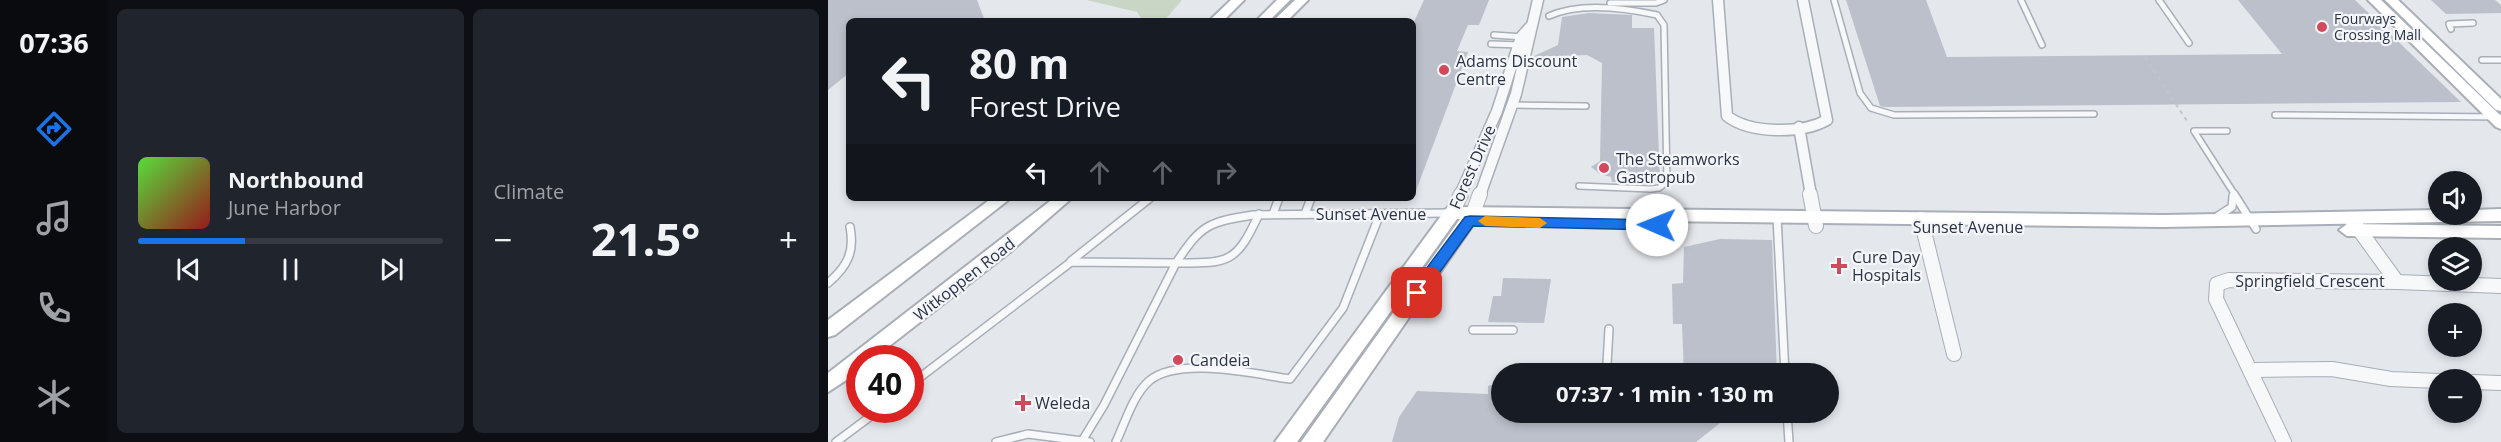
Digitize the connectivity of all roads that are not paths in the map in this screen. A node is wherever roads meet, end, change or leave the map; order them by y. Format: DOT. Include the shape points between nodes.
graph roads {
  1 [pos="1238,0"];
  2 [pos="1284,0"];
  3 [pos="1302,0"];
  4 [pos="1538,0"];
  5 [pos="1664,0"];
  6 [pos="1718,0"];
  7 [pos="1803,0"];
  8 [pos="1834,0"];
  9 [pos="2021,0"];
  10 [pos="2159,0"];
  11 [pos="2374,0"];
  12 [pos="2391,0"];
  13 [pos="1610,3"];
  14 [pos="1549,16"];
  15 [pos="1218,18"];
  16 [pos="1265,18"];
  17 [pos="1283,18"];
  18 [pos="2473,23"];
  19 [pos="2451,29"];
  20 [pos="1494,35"];
  21 [pos="1526,38"];
  22 [pos="2189,43"];
  23 [pos="1491,44"];
  24 [pos="2042,45"];
  25 [pos="2482,60"];
  26 [pos="2501,60"];
  27 [pos="1499,105"];
  28 [pos="1514,105"];
  29 [pos="1586,106"];
  30 [pos="2094,114"];
  31 [pos="2275,115"];
  32 [pos="2499,116"];
  33 [pos="1799,127"];
  34 [pos="2227,131"];
  35 [pos="1579,186"];
  36 [pos="2233,195"];
  37 [pos="999,201"];
  38 [pos="1060,201"];
  39 [pos="1146,201"];
  40 [pos="1278,201"];
  41 [pos="1310,201"];
  42 [pos="1259,214"];
  43 [pos="1273,214"];
  44 [pos="1305,214"];
  45 [pos="1380,214"];
  46 [pos="2501,215"];
  47 [pos="1446,216"];
  48 [pos="1471,217"];
  49 [pos="1657,220"];
  50 [pos="2209,220"];
  51 [pos="1777,221"];
  52 [pos="1815,221"];
  53 [pos="1921,223"];
  54 [pos="2252,224"];
  55 [pos="2355,225"];
  56 [pos="850,227"];
  57 [pos="2501,232"];
  58 [pos="1655,244"];
  59 [pos="1071,261"];
  60 [pos="1176,263"];
  61 [pos="2397,282"];
  62 [pos="828,283"];
  63 [pos="2501,286"];
  64 [pos="1609,329"];
  65 [pos="828,330"];
  66 [pos="1473,330"];
  67 [pos="1513,330"];
  68 [pos="878,345"];
  69 [pos="1954,354"];
  70 [pos="1607,363"];
  71 [pos="1784,363"];
  72 [pos="2250,369"];
  73 [pos="846,370"];
  74 [pos="924,374"];
  75 [pos="2428,381"];
  76 [pos="2482,382"];
  77 [pos="2501,383"];
  78 [pos="828,384"];
  79 [pos="862,423"];
  80 [pos="1788,423"];
  81 [pos="836,442"];
  82 [pos="996,442"];
  83 [pos="1086,442"];
  84 [pos="1116,442"];
  85 [pos="1285,442"];
  86 [pos="1311,442"];
  87 [pos="1789,442"];
  88 [pos="2284,442"];
  1 -- 15 [label="street"];
  2 -- 16 [label="street"];
  3 -- 17 [label="street"];
  4 -- 21 [label="street, Forest Drive"];
  5 -- 13 [label="lane"];
  6 -- 33 [label="street" via="1730,121 1747,127"];
  7 -- 33 [label="street" via="1827,120 1818,126"];
  8 -- 30 [label="lane" via="1860,93 1871,108 1894,115"];
  9 -- 24 [label="lane"];
  10 -- 22 [label="lane"];
  11 -- 32 [label="street"];
  12 -- 32 [label="street"];
  14 -- 35 [label="lane" via="1571,10 1640,11 1657,15 1664,24 1667,182 1651,189"];
  18 -- 19 [label="lane" via="2449,24"];
  20 -- 21 [label="lane"];
  21 -- 23 [label="lane"];
  21 -- 27 [label="street, Forest Drive"];
  21 -- 28 [label="street, Forest Drive"];
  25 -- 26 [label="lane"];
  27 -- 28 [label="lane"];
  27 -- 47 [label="street, Forest Drive"];
  28 -- 29 [label="lane"];
  28 -- 48 [label="street, Forest Drive"];
  31 -- 32 [label="lane"];
  33 -- 52 [label="street"];
  34 -- 36 [label="lane" via="2193,131"];
  36 -- 50 [label="lane" via="2232,207"];
  36 -- 54 [label="lane"];
  37 -- 65 [label="street"];
  38 -- 68 [label="street, Witkoppen Road"];
  39 -- 59 [label="lane"];
  40 -- 43 [label="lane"];
  41 -- 44 [label="lane"];
  42 -- 43 [label="lane, Sunset Avenue"];
  42 -- 60 [label="lane, Sunset Avenue" via="1203,228"];
  42 -- 60 [label="lane" via="1243,250 1236,256 1218,262"];
  43 -- 44 [label="lane, Sunset Avenue"];
  44 -- 45 [label="lane, Sunset Avenue"];
  45 -- 47 [label="lane, Sunset Avenue"];
  45 -- 84 [label="lane" via="1343,308 1290,379 1202,370 1165,372 1148,382"];
  46 -- 55 [label="street, Sunset Avenue"];
  47 -- 48 [label="street, Sunset Avenue"];
  47 -- 85 [label="street, Forest Drive"];
  48 -- 49 [label="street, Sunset Avenue"];
  48 -- 86 [label="street, Forest Drive"];
  49 -- 51 [label="street, Sunset Avenue"];
  49 -- 58 [label="lane"];
  50 -- 53 [label="street, Sunset Avenue"];
  50 -- 54 [label="street, Sunset Avenue"];
  51 -- 52 [label="street, Sunset Avenue"];
  51 -- 71 [label="lane"];
  52 -- 53 [label="street, Sunset Avenue"];
  53 -- 54 [label="street, Sunset Avenue"];
  53 -- 69 [label="street"];
  54 -- 55 [label="street, Sunset Avenue"];
  55 -- 57 [label="street, Sunset Avenue"];
  55 -- 61 [label="street, Springfield Crescent"];
  56 -- 62 [label="lane" via="854,241 848,264"];
  59 -- 60 [label="lane"];
  59 -- 74 [label="lane"];
  60 -- 83 [label="lane, Sunset Avenue"];
  61 -- 63 [label="street, Springfield Crescent"];
  61 -- 72 [label="street, Springfield Crescent" via="2229,280 2217,284 2217,299"];
  64 -- 70 [label="lane"];
  66 -- 67 [label="lane"];
  72 -- 75 [label="street" via="2332,369"];
  72 -- 88 [label="street, Springfield Crescent"];
  73 -- 78 [label="street, Witkoppen Road"];
  76 -- 77 [label="street"];
  79 -- 81 [label="lane"];
  80 -- 87 [label="lane"];
  82 -- 83 [label="lane" via="1028,434"];
}
